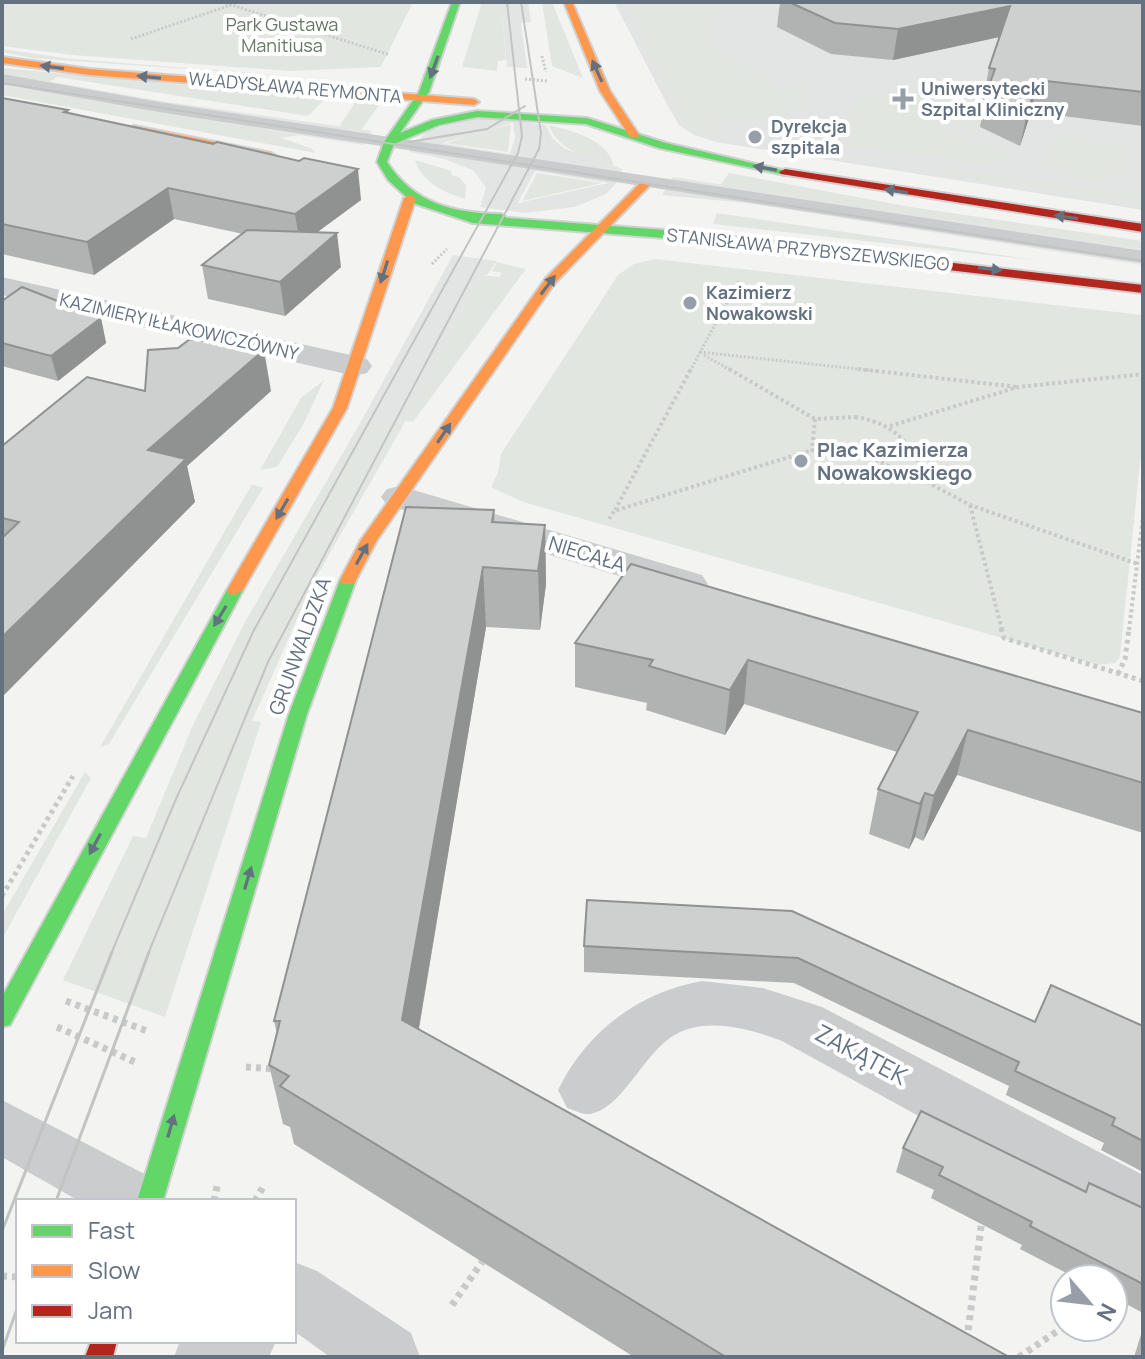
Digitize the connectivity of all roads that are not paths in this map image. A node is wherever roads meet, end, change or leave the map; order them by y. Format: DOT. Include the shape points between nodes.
graph roads {
  1 [pos="456,2"];
  2 [pos="568,2"];
  3 [pos="2,60"];
  4 [pos="2,79"];
  5 [pos="421,98"];
  6 [pos="587,121"];
  7 [pos="110,124"];
  8 [pos="637,137"];
  9 [pos="389,142"];
  10 [pos="294,160"];
  11 [pos="645,183"];
  12 [pos="410,198"];
  13 [pos="473,219"];
  14 [pos="1143,228"];
  15 [pos="598,230"];
  16 [pos="1143,257"];
  17 [pos="2,286"];
  18 [pos="1143,289"];
  19 [pos="355,366"];
  20 [pos="400,497"];
  21 [pos="729,596"];
  22 [pos="5,1014"];
  23 [pos="587,1090"];
  24 [pos="2,1126"];
  25 [pos="132,1199"];
  26 [pos="151,1199"];
  27 [pos="1143,1207"];
  28 [pos="238,1343"];
  29 [pos="207,1357"];
  1 -- 5 [label="street, one-way"];
  8 -- 2 [label="street, one-way" via="605,91"];
  5 -- 3 [label="street, WŁADYSŁAWA REYMONTA, one-way" via="90,72"];
  4 -- 9 [label="lane"];
  5 -- 6 [label="street, WŁADYSŁAWA REYMONTA" via="532,108"];
  5 -- 9 [label="street"];
  6 -- 8 [label="street"];
  6 -- 9 [label="street" via="477,114 436,122"];
  7 -- 10 [label="street"];
  8 -- 11 [label="street" via="650,167"];
  14 -- 8 [label="street, one-way" via="842,182"];
  9 -- 11 [label="lane"];
  9 -- 12 [label="street" via="383,180"];
  11 -- 13 [label="street" via="579,211"];
  11 -- 15 [label="street, GRUNWALDZKA"];
  11 -- 16 [label="lane"];
  12 -- 13 [label="street"];
  12 -- 19 [label="street, one-way"];
  13 -- 15 [label="street, STANISŁAWA PRZYBYSZEWSKIEGO"];
  15 -- 18 [label="street, STANISŁAWA PRZYBYSZEWSKIEGO, one-way"];
  20 -- 15 [label="street, GRUNWALDZKA, one-way" via="550,281"];
  17 -- 19 [label="street, KAZIMIERY IŁŁAKOWICZÓWNY"];
  19 -- 22 [label="street, one-way" via="340,408 199,651"];
  20 -- 21 [label="street, NIECAŁA"];
  26 -- 20 [label="street, GRUNWALDZKA, one-way" via="298,714 338,603 364,548"];
  23 -- 27 [label="street, ZAKĄTEK" via="644,1027 674,1008 714,1001 766,1010 802,1024"];
  24 -- 25 [label="street"];
  28 -- 29 [label="street"];
}
